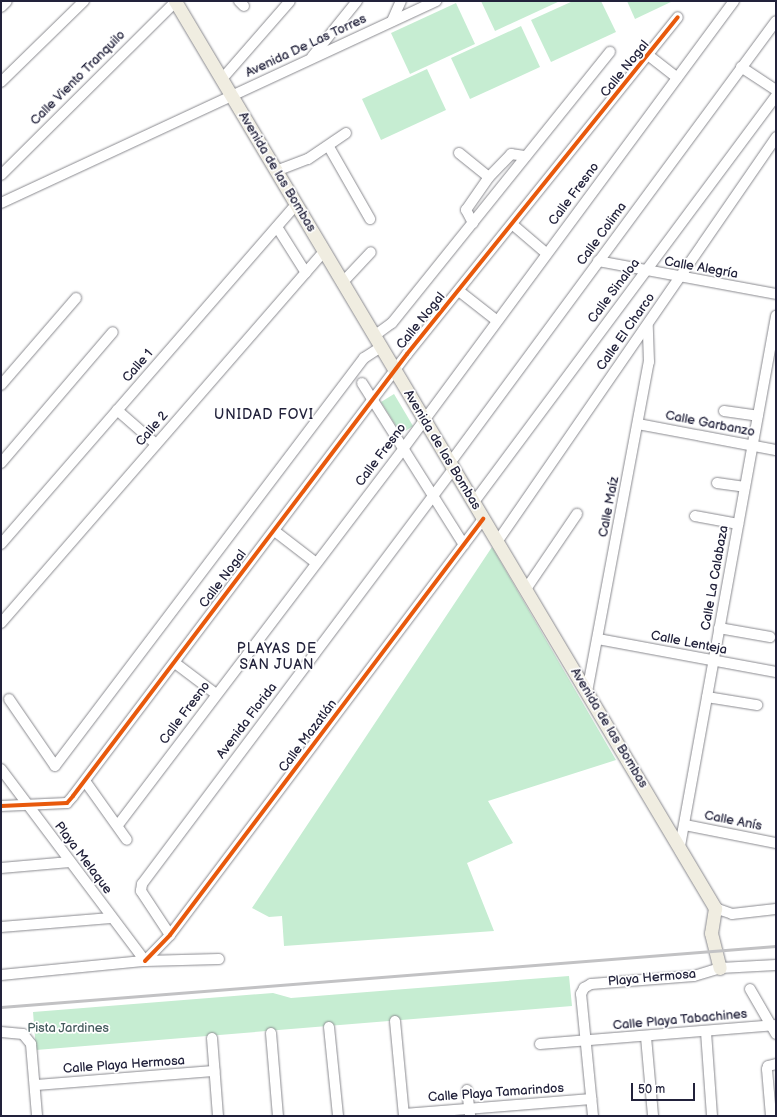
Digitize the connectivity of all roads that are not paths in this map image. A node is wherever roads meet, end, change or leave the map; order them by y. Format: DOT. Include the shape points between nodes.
graph roads {
  1 [pos="7,1"];
  2 [pos="84,1"];
  3 [pos="175,1"];
  4 [pos="290,1"];
  5 [pos="357,1"];
  6 [pos="401,1"];
  7 [pos="436,1"];
  8 [pos="734,1"];
  9 [pos="1,7"];
  10 [pos="678,17"];
  11 [pos="392,21"];
  12 [pos="776,21"];
  13 [pos="610,52"];
  14 [pos="648,55"];
  15 [pos="312,57"];
  16 [pos="741,67"];
  17 [pos="677,78"];
  18 [pos="222,79"];
  19 [pos="1,82"];
  20 [pos="776,90"];
  21 [pos="231,96"];
  22 [pos="776,96"];
  23 [pos="346,133"];
  24 [pos="776,137"];
  25 [pos="328,147"];
  26 [pos="459,153"];
  27 [pos="526,156"];
  28 [pos="276,171"];
  29 [pos="1,175"];
  30 [pos="489,176"];
  31 [pos="1,203"];
  32 [pos="296,205"];
  33 [pos="370,219"];
  34 [pos="473,222"];
  35 [pos="512,224"];
  36 [pos="277,227"];
  37 [pos="324,252"];
  38 [pos="371,252"];
  39 [pos="546,253"];
  40 [pos="598,262"];
  41 [pos="645,271"];
  42 [pos="306,273"];
  43 [pos="680,279"];
  44 [pos="342,283"];
  45 [pos="459,291"];
  46 [pos="776,294"];
  47 [pos="76,298"];
  48 [pos="776,316"];
  49 [pos="496,320"];
  50 [pos="648,326"];
  51 [pos="113,332"];
  52 [pos="377,342"];
  53 [pos="395,371"];
  54 [pos="362,383"];
  55 [pos="1,386"];
  56 [pos="373,401"];
  57 [pos="117,410"];
  58 [pos="724,411"];
  59 [pos="758,416"];
  60 [pos="423,418"];
  61 [pos="638,424"];
  62 [pos="156,444"];
  63 [pos="752,446"];
  64 [pos="403,449"];
  65 [pos="776,450"];
  66 [pos="1,463"];
  67 [pos="452,465"];
  68 [pos="717,483"];
  69 [pos="745,487"];
  70 [pos="432,496"];
  71 [pos="474,502"];
  72 [pos="577,514"];
  73 [pos="695,516"];
  74 [pos="483,519"];
  75 [pos="738,524"];
  76 [pos="276,532"];
  77 [pos="497,542"];
  78 [pos="1,544"];
  79 [pos="464,545"];
  80 [pos="315,562"];
  81 [pos="526,589"];
  82 [pos="1,623"];
  83 [pos="720,628"];
  84 [pos="770,637"];
  85 [pos="598,639"];
  86 [pos="713,661"];
  87 [pos="175,663"];
  88 [pos="776,672"];
  89 [pos="587,692"];
  90 [pos="216,694"];
  91 [pos="707,697"];
  92 [pos="9,699"];
  93 [pos="757,705"];
  94 [pos="1,769"];
  95 [pos="85,781"];
  96 [pos="27,804"];
  97 [pos="1,806"];
  98 [pos="118,825"];
  99 [pos="685,825"];
  100 [pos="127,840"];
  101 [pos="776,843"];
  102 [pos="680,846"];
  103 [pos="70,862"];
  104 [pos="1,868"];
  105 [pos="715,908"];
  106 [pos="776,909"];
  107 [pos="111,918"];
  108 [pos="1,927"];
  109 [pos="170,935"];
  110 [pos="219,959"];
  111 [pos="145,961"];
  112 [pos="776,965"];
  113 [pos="720,968"];
  114 [pos="1,975"];
  115 [pos="750,989"];
  116 [pos="395,1021"];
  117 [pos="329,1027"];
  118 [pos="774,1028"];
  119 [pos="1,1032"];
  120 [pos="706,1032"];
  121 [pos="271,1033"];
  122 [pos="646,1037"];
  123 [pos="212,1038"];
  124 [pos="586,1041"];
  125 [pos="540,1044"];
  126 [pos="776,1064"];
  127 [pos="214,1071"];
  128 [pos="35,1085"];
  129 [pos="468,1090"];
  130 [pos="591,1099"];
  131 [pos="469,1112"];
  132 [pos="404,1115"];
  133 [pos="37,1116"];
  134 [pos="218,1116"];
  135 [pos="278,1116"];
  136 [pos="338,1116"];
  137 [pos="593,1116"];
  138 [pos="653,1116"];
  139 [pos="712,1116"];
  140 [pos="772,1116"];
  1 -- 9 [label="street"];
  2 -- 19 [label="street"];
  3 -- 18 [label="main road, Avenida de las Bombas"];
  3 -- 29 [label="street, Calle Viento Tranquilo"];
  4 -- 18 [label="street"];
  5 -- 15 [label="street"];
  6 -- 11 [label="street"];
  7 -- 11 [label="street, Avenida De Las Torres"];
  8 -- 17 [label="street, Calle Fresno"];
  10 -- 14 [label="street, Calle Nogal"];
  11 -- 15 [label="street, Avenida De Las Torres"];
  12 -- 16 [label="street, Calle Colima"];
  13 -- 27 [label="street"];
  14 -- 17 [label="street, Calle Nogal"];
  14 -- 35 [label="street, Calle Nogal"];
  15 -- 21 [label="street, Avenida De Las Torres"];
  16 -- 20 [label="street"];
  16 -- 40 [label="street, Calle Colima"];
  17 -- 39 [label="street, Calle Fresno"];
  18 -- 21 [label="main road, Avenida de las Bombas"];
  21 -- 28 [label="main road, Avenida de las Bombas"];
  21 -- 31 [label="street, Avenida De Las Torres"];
  22 -- 41 [label="street, Calle Sinaloa"];
  23 -- 25 [label="street"];
  24 -- 43 [label="street, Calle El Charco"];
  25 -- 28 [label="street"];
  25 -- 33 [label="street"];
  26 -- 30 [label="street"];
  27 -- 30 [label="street" via="511,154"];
  27 -- 34 [label="street"];
  28 -- 32 [label="main road, Avenida de las Bombas"];
  30 -- 34 [label="street" via="466,210"];
  32 -- 36 [label="street, Calle 1"];
  32 -- 37 [label="main road, Avenida de las Bombas"];
  34 -- 52 [label="street"];
  35 -- 39 [label="street"];
  35 -- 45 [label="street, Calle Nogal"];
  36 -- 42 [label="street"];
  36 -- 57 [label="street, Calle 1"];
  37 -- 42 [label="street, Calle 2"];
  37 -- 44 [label="main road, Avenida de las Bombas"];
  38 -- 44 [label="street"];
  39 -- 49 [label="street, Calle Fresno"];
  40 -- 41 [label="street, Calle Alegría"];
  40 -- 67 [label="street, Calle Colima"];
  41 -- 43 [label="street, Calle Alegría"];
  41 -- 71 [label="street, Calle Sinaloa"];
  42 -- 62 [label="street, Calle 2"];
  43 -- 46 [label="street, Calle Alegría"];
  43 -- 50 [label="street, Calle El Charco"];
  44 -- 52 [label="main road, Avenida de las Bombas"];
  45 -- 49 [label="street"];
  45 -- 53 [label="street, Calle Nogal"];
  47 -- 55 [label="street"];
  48 -- 59 [label="street, Calle La Calabaza"];
  49 -- 60 [label="street, Calle Fresno"];
  50 -- 61 [label="street, Calle Maíz" via="649,362"];
  50 -- 77 [label="street, Calle El Charco"];
  51 -- 66 [label="street"];
  52 -- 53 [label="main road, Avenida de las Bombas"];
  52 -- 92 [label="street" via="55,766"];
  53 -- 56 [label="street, Calle Nogal"];
  53 -- 60 [label="main road, Avenida de las Bombas"];
  54 -- 56 [label="street"];
  56 -- 64 [label="street"];
  56 -- 76 [label="street, Calle Nogal"];
  57 -- 62 [label="street"];
  57 -- 78 [label="street, Calle 1"];
  58 -- 59 [label="street"];
  59 -- 63 [label="street, Calle La Calabaza"];
  60 -- 64 [label="street, Calle Fresno"];
  60 -- 67 [label="main road, Avenida de las Bombas"];
  61 -- 63 [label="street, Calle Garbanzo"];
  61 -- 85 [label="street, Calle Maíz"];
  62 -- 82 [label="street, Calle 2"];
  63 -- 65 [label="street, Calle Garbanzo"];
  63 -- 69 [label="street, Calle La Calabaza"];
  64 -- 70 [label="street"];
  64 -- 80 [label="street, Calle Fresno"];
  67 -- 70 [label="street, Avenida Florida"];
  67 -- 71 [label="main road, Avenida de las Bombas"];
  68 -- 69 [label="street"];
  69 -- 75 [label="street, Calle La Calabaza"];
  70 -- 79 [label="street"];
  70 -- 109 [label="street, Avenida Florida" via="142,884 141,891"];
  71 -- 74 [label="main road, Avenida de las Bombas"];
  72 -- 81 [label="street"];
  73 -- 75 [label="street"];
  74 -- 77 [label="main road, Avenida de las Bombas"];
  74 -- 79 [label="street, Calle Mazatlán"];
  75 -- 83 [label="street, Calle La Calabaza"];
  76 -- 80 [label="street"];
  76 -- 87 [label="street, Calle Nogal"];
  77 -- 81 [label="main road, Avenida de las Bombas"];
  79 -- 109 [label="street, Calle Mazatlán"];
  80 -- 90 [label="street, Calle Fresno"];
  81 -- 89 [label="main road, Avenida de las Bombas"];
  83 -- 84 [label="street"];
  83 -- 86 [label="street, Calle La Calabaza"];
  85 -- 86 [label="street, Calle Lenteja"];
  85 -- 89 [label="street, Calle Maíz"];
  86 -- 88 [label="street, Calle Lenteja"];
  86 -- 91 [label="street, Calle La Calabaza"];
  87 -- 90 [label="street"];
  87 -- 95 [label="street, Calle Nogal"];
  89 -- 102 [label="main road, Avenida de las Bombas"];
  90 -- 98 [label="street, Calle Fresno"];
  91 -- 93 [label="street"];
  91 -- 99 [label="street, Calle La Calabaza"];
  94 -- 96 [label="street, Playa Melaque"];
  95 -- 96 [label="street, Calle Nogal" via="67,803"];
  95 -- 98 [label="street"];
  96 -- 97 [label="street, Calle Nogal"];
  96 -- 103 [label="street, Playa Melaque"];
  98 -- 100 [label="street"];
  99 -- 101 [label="street, Calle Anís"];
  99 -- 102 [label="street, Calle La Calabaza"];
  102 -- 105 [label="main road, Avenida de las Bombas"];
  103 -- 104 [label="street"];
  103 -- 107 [label="street, Playa Melaque"];
  105 -- 106 [label="street" via="732,914"];
  105 -- 113 [label="main road" via="711,933"];
  107 -- 108 [label="street"];
  107 -- 111 [label="street, Playa Melaque"];
  109 -- 111 [label="street, Calle Mazatlán"];
  110 -- 111 [label="street"];
  111 -- 114 [label="street"];
  112 -- 113 [label="street, Playa Hermosa"];
  113 -- 124 [label="street, Playa Hermosa" via="694,976 591,984 584,988 581,994"];
  115 -- 118 [label="street"];
  116 -- 132 [label="street"];
  117 -- 136 [label="street"];
  118 -- 120 [label="street, Calle Playa Tabachines"];
  119 -- 128 [label="street" via="23,1034 31,1044"];
  120 -- 122 [label="street, Calle Playa Tabachines"];
  120 -- 139 [label="street"];
  121 -- 135 [label="street"];
  122 -- 124 [label="street, Calle Playa Tabachines"];
  122 -- 138 [label="street"];
  123 -- 127 [label="street"];
  124 -- 125 [label="street, Calle Playa Tabachines"];
  124 -- 130 [label="street"];
  126 -- 140 [label="street" via="767,1069"];
  127 -- 128 [label="street, Calle Playa Hermosa"];
  127 -- 134 [label="street"];
  128 -- 133 [label="street"];
  129 -- 131 [label="street"];
  130 -- 131 [label="street, Calle Playa Tamarindos"];
  130 -- 137 [label="street"];
  131 -- 132 [label="street, Calle Playa Tamarindos"];
}
